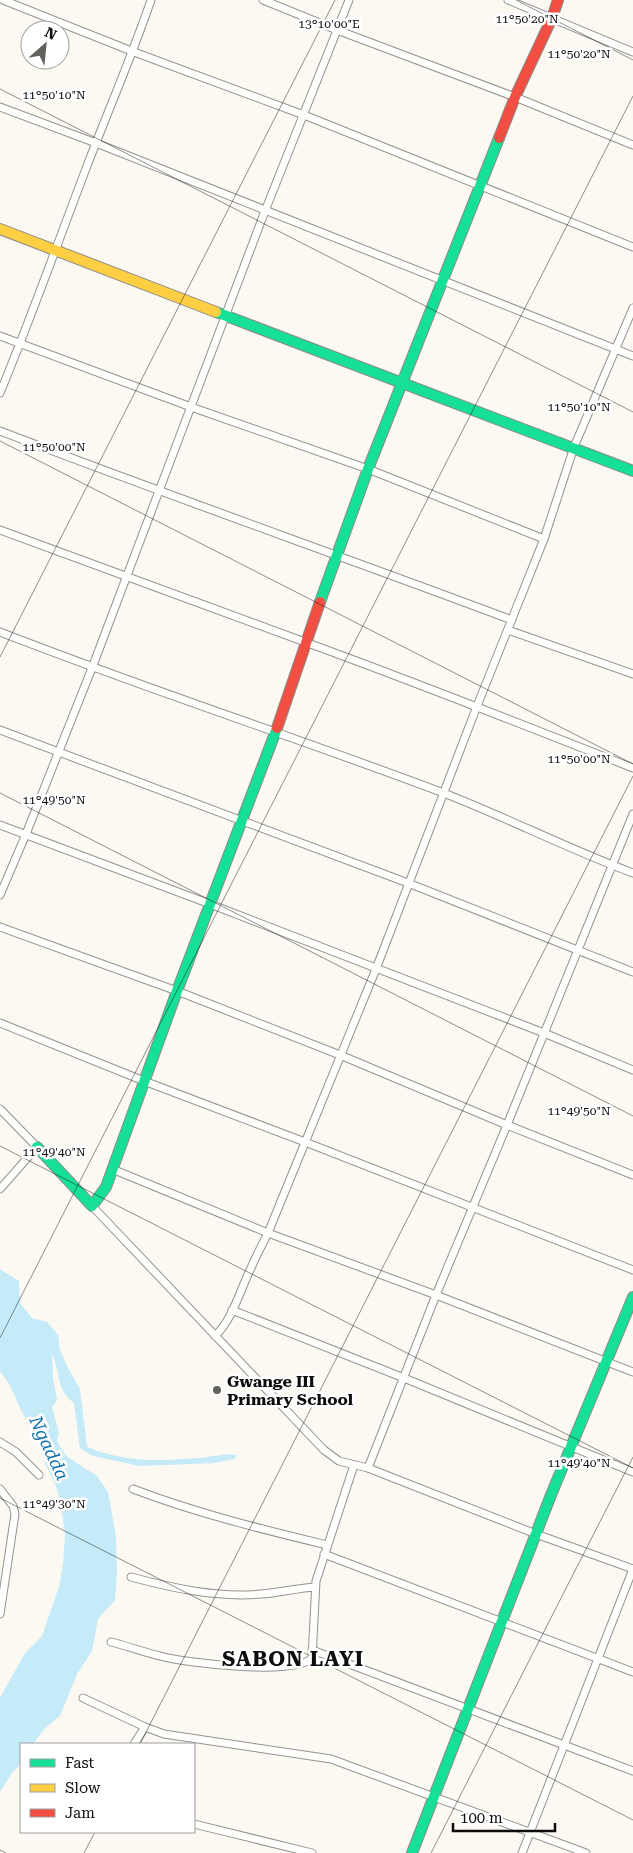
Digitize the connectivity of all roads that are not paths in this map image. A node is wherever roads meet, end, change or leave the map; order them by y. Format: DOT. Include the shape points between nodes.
graph roads {
  1 [pos="3,0"];
  2 [pos="151,0"];
  3 [pos="263,0"];
  4 [pos="349,0"];
  5 [pos="508,0"];
  6 [pos="558,0"];
  7 [pos="552,18"];
  8 [pos="338,30"];
  9 [pos="134,52"];
  10 [pos="633,52"];
  11 [pos="515,97"];
  12 [pos="0,107"];
  13 [pos="304,115"];
  14 [pos="96,143"];
  15 [pos="633,146"];
  16 [pos="480,185"];
  17 [pos="265,211"];
  18 [pos="0,229"];
  19 [pos="633,247"];
  20 [pos="54,250"];
  21 [pos="444,280"];
  22 [pos="633,308"];
  23 [pos="226,315"];
  24 [pos="0,336"];
  25 [pos="21,343"];
  26 [pos="615,348"];
  27 [pos="633,356"];
  28 [pos="404,382"];
  29 [pos="0,393"];
  30 [pos="191,406"];
  31 [pos="0,430"];
  32 [pos="574,448"];
  33 [pos="368,469"];
  34 [pos="633,470"];
  35 [pos="160,492"];
  36 [pos="0,530"];
  37 [pos="544,539"];
  38 [pos="337,554"];
  39 [pos="127,578"];
  40 [pos="512,620"];
  41 [pos="508,630"];
  42 [pos="0,632"];
  43 [pos="305,642"];
  44 [pos="92,668"];
  45 [pos="633,674"];
  46 [pos="477,706"];
  47 [pos="0,730"];
  48 [pos="276,732"];
  49 [pos="59,751"];
  50 [pos="633,768"];
  51 [pos="444,793"];
  52 [pos="633,814"];
  53 [pos="242,822"];
  54 [pos="0,825"];
  55 [pos="26,834"];
  56 [pos="613,866"];
  57 [pos="633,873"];
  58 [pos="408,883"];
  59 [pos="0,895"];
  60 [pos="210,904"];
  61 [pos="0,927"];
  62 [pos="578,950"];
  63 [pos="376,969"];
  64 [pos="633,972"];
  65 [pos="177,991"];
  66 [pos="0,1023"];
  67 [pos="544,1033"];
  68 [pos="340,1055"];
  69 [pos="633,1070"];
  70 [pos="144,1081"];
  71 [pos="0,1109"];
  72 [pos="507,1126"];
  73 [pos="305,1142"];
  74 [pos="36,1147"];
  75 [pos="112,1169"];
  76 [pos="633,1175"];
  77 [pos="0,1189"];
  78 [pos="92,1206"];
  79 [pos="472,1208"];
  80 [pos="268,1233"];
  81 [pos="633,1270"];
  82 [pos="436,1295"];
  83 [pos="633,1297"];
  84 [pos="232,1310"];
  85 [pos="215,1336"];
  86 [pos="608,1362"];
  87 [pos="633,1372"];
  88 [pos="404,1378"];
  89 [pos="0,1442"];
  90 [pos="571,1448"];
  91 [pos="354,1465"];
  92 [pos="368,1468"];
  93 [pos="633,1472"];
  94 [pos="39,1475"];
  95 [pos="0,1489"];
  96 [pos="133,1489"];
  97 [pos="536,1534"];
  98 [pos="327,1546"];
  99 [pos="324,1554"];
  100 [pos="130,1577"];
  101 [pos="315,1587"];
  102 [pos="0,1614"];
  103 [pos="502,1622"];
  104 [pos="111,1642"];
  105 [pos="312,1650"];
  106 [pos="598,1659"];
  107 [pos="633,1672"];
  108 [pos="84,1698"];
  109 [pos="468,1709"];
  110 [pos="145,1727"];
  111 [pos="135,1743"];
  112 [pos="563,1745"];
  113 [pos="633,1771"];
  114 [pos="433,1797"];
  115 [pos="195,1824"];
  116 [pos="530,1832"];
  117 [pos="312,1853"];
  118 [pos="412,1853"];
  119 [pos="522,1853"];
  120 [pos="586,1853"];
  1 -- 9 [label="street"];
  2 -- 9 [label="street"];
  3 -- 8 [label="street"];
  4 -- 8 [label="street"];
  5 -- 7 [label="street"];
  6 -- 7 [label="street"];
  7 -- 10 [label="street"];
  7 -- 11 [label="street"];
  8 -- 11 [label="street"];
  8 -- 13 [label="street"];
  9 -- 13 [label="street"];
  9 -- 14 [label="street"];
  11 -- 15 [label="street"];
  11 -- 16 [label="street"];
  12 -- 14 [label="street"];
  13 -- 16 [label="street"];
  13 -- 17 [label="street"];
  14 -- 17 [label="street"];
  14 -- 20 [label="street"];
  16 -- 19 [label="street"];
  16 -- 21 [label="street"];
  17 -- 21 [label="street"];
  17 -- 23 [label="street"];
  18 -- 20 [label="street"];
  20 -- 23 [label="street"];
  20 -- 25 [label="street"];
  21 -- 26 [label="street"];
  21 -- 28 [label="street"];
  22 -- 26 [label="street"];
  23 -- 28 [label="street"];
  23 -- 30 [label="street"];
  24 -- 25 [label="street"];
  25 -- 29 [label="street"];
  25 -- 30 [label="street"];
  26 -- 27 [label="street"];
  26 -- 32 [label="street"];
  28 -- 32 [label="street"];
  28 -- 33 [label="street"];
  30 -- 33 [label="street"];
  30 -- 35 [label="street"];
  31 -- 35 [label="street"];
  32 -- 34 [label="street"];
  32 -- 37 [label="street"];
  33 -- 37 [label="street"];
  33 -- 38 [label="street"];
  35 -- 38 [label="street"];
  35 -- 39 [label="street"];
  36 -- 39 [label="street"];
  37 -- 40 [label="street"];
  38 -- 40 [label="street"];
  38 -- 43 [label="street"];
  39 -- 43 [label="street"];
  39 -- 44 [label="street"];
  40 -- 41 [label="street"];
  41 -- 45 [label="street"];
  41 -- 46 [label="street"];
  42 -- 44 [label="street"];
  43 -- 46 [label="street"];
  43 -- 48 [label="street"];
  44 -- 48 [label="street"];
  44 -- 49 [label="street"];
  46 -- 50 [label="street"];
  46 -- 51 [label="street"];
  47 -- 49 [label="street"];
  48 -- 51 [label="street"];
  48 -- 53 [label="street"];
  49 -- 53 [label="street"];
  49 -- 55 [label="street"];
  51 -- 56 [label="street"];
  51 -- 58 [label="street"];
  52 -- 56 [label="street"];
  53 -- 58 [label="street"];
  53 -- 60 [label="street"];
  54 -- 55 [label="street"];
  55 -- 59 [label="street"];
  55 -- 60 [label="street"];
  56 -- 57 [label="street"];
  56 -- 62 [label="street"];
  58 -- 62 [label="street"];
  58 -- 63 [label="street"];
  60 -- 63 [label="street"];
  60 -- 65 [label="street"];
  61 -- 65 [label="street"];
  62 -- 64 [label="street"];
  62 -- 67 [label="street"];
  63 -- 67 [label="street"];
  63 -- 68 [label="street"];
  65 -- 68 [label="street"];
  65 -- 70 [label="street"];
  66 -- 70 [label="street"];
  67 -- 69 [label="street"];
  67 -- 72 [label="street"];
  68 -- 72 [label="street"];
  68 -- 73 [label="street"];
  70 -- 73 [label="street"];
  70 -- 75 [label="street"];
  71 -- 74 [label="street"];
  72 -- 76 [label="street"];
  72 -- 79 [label="street"];
  73 -- 79 [label="street"];
  73 -- 80 [label="street"];
  74 -- 77 [label="street"];
  74 -- 78 [label="street"];
  75 -- 78 [label="street" via="106,1187"];
  75 -- 80 [label="street"];
  78 -- 85 [label="street"];
  79 -- 81 [label="street"];
  79 -- 82 [label="street"];
  80 -- 82 [label="street"];
  80 -- 84 [label="street"];
  82 -- 86 [label="street"];
  82 -- 88 [label="street"];
  83 -- 86 [label="street"];
  84 -- 85 [label="street" via="222,1330"];
  84 -- 88 [label="street"];
  85 -- 91 [label="street" via="324,1450 339,1461"];
  86 -- 87 [label="street"];
  86 -- 90 [label="street"];
  88 -- 90 [label="street"];
  88 -- 92 [label="street"];
  89 -- 94 [label="street" via="16,1452"];
  90 -- 93 [label="street"];
  90 -- 97 [label="street"];
  91 -- 92 [label="street"];
  91 -- 98 [label="street"];
  92 -- 97 [label="street"];
  95 -- 102 [label="street" via="15,1514"];
  96 -- 98 [label="street" via="201,1512"];
  97 -- 103 [label="street"];
  97 -- 106 [label="street" via="633,1569"];
  98 -- 99 [label="street"];
  99 -- 101 [label="street"];
  99 -- 103 [label="street"];
  100 -- 101 [label="street" via="187,1590 234,1596"];
  101 -- 105 [label="street"];
  103 -- 106 [label="street"];
  103 -- 109 [label="street"];
  104 -- 105 [label="street" via="161,1657 264,1668 308,1662 312,1658"];
  105 -- 109 [label="street"];
  106 -- 107 [label="street"];
  106 -- 112 [label="street"];
  108 -- 110 [label="street"];
  109 -- 112 [label="street"];
  109 -- 114 [label="street"];
  110 -- 111 [label="street"];
  110 -- 114 [label="street" via="164,1734 331,1759"];
  112 -- 113 [label="street"];
  112 -- 116 [label="street"];
  114 -- 116 [label="street"];
  114 -- 118 [label="street"];
  115 -- 117 [label="street"];
  116 -- 119 [label="street"];
  116 -- 120 [label="street"];
}
